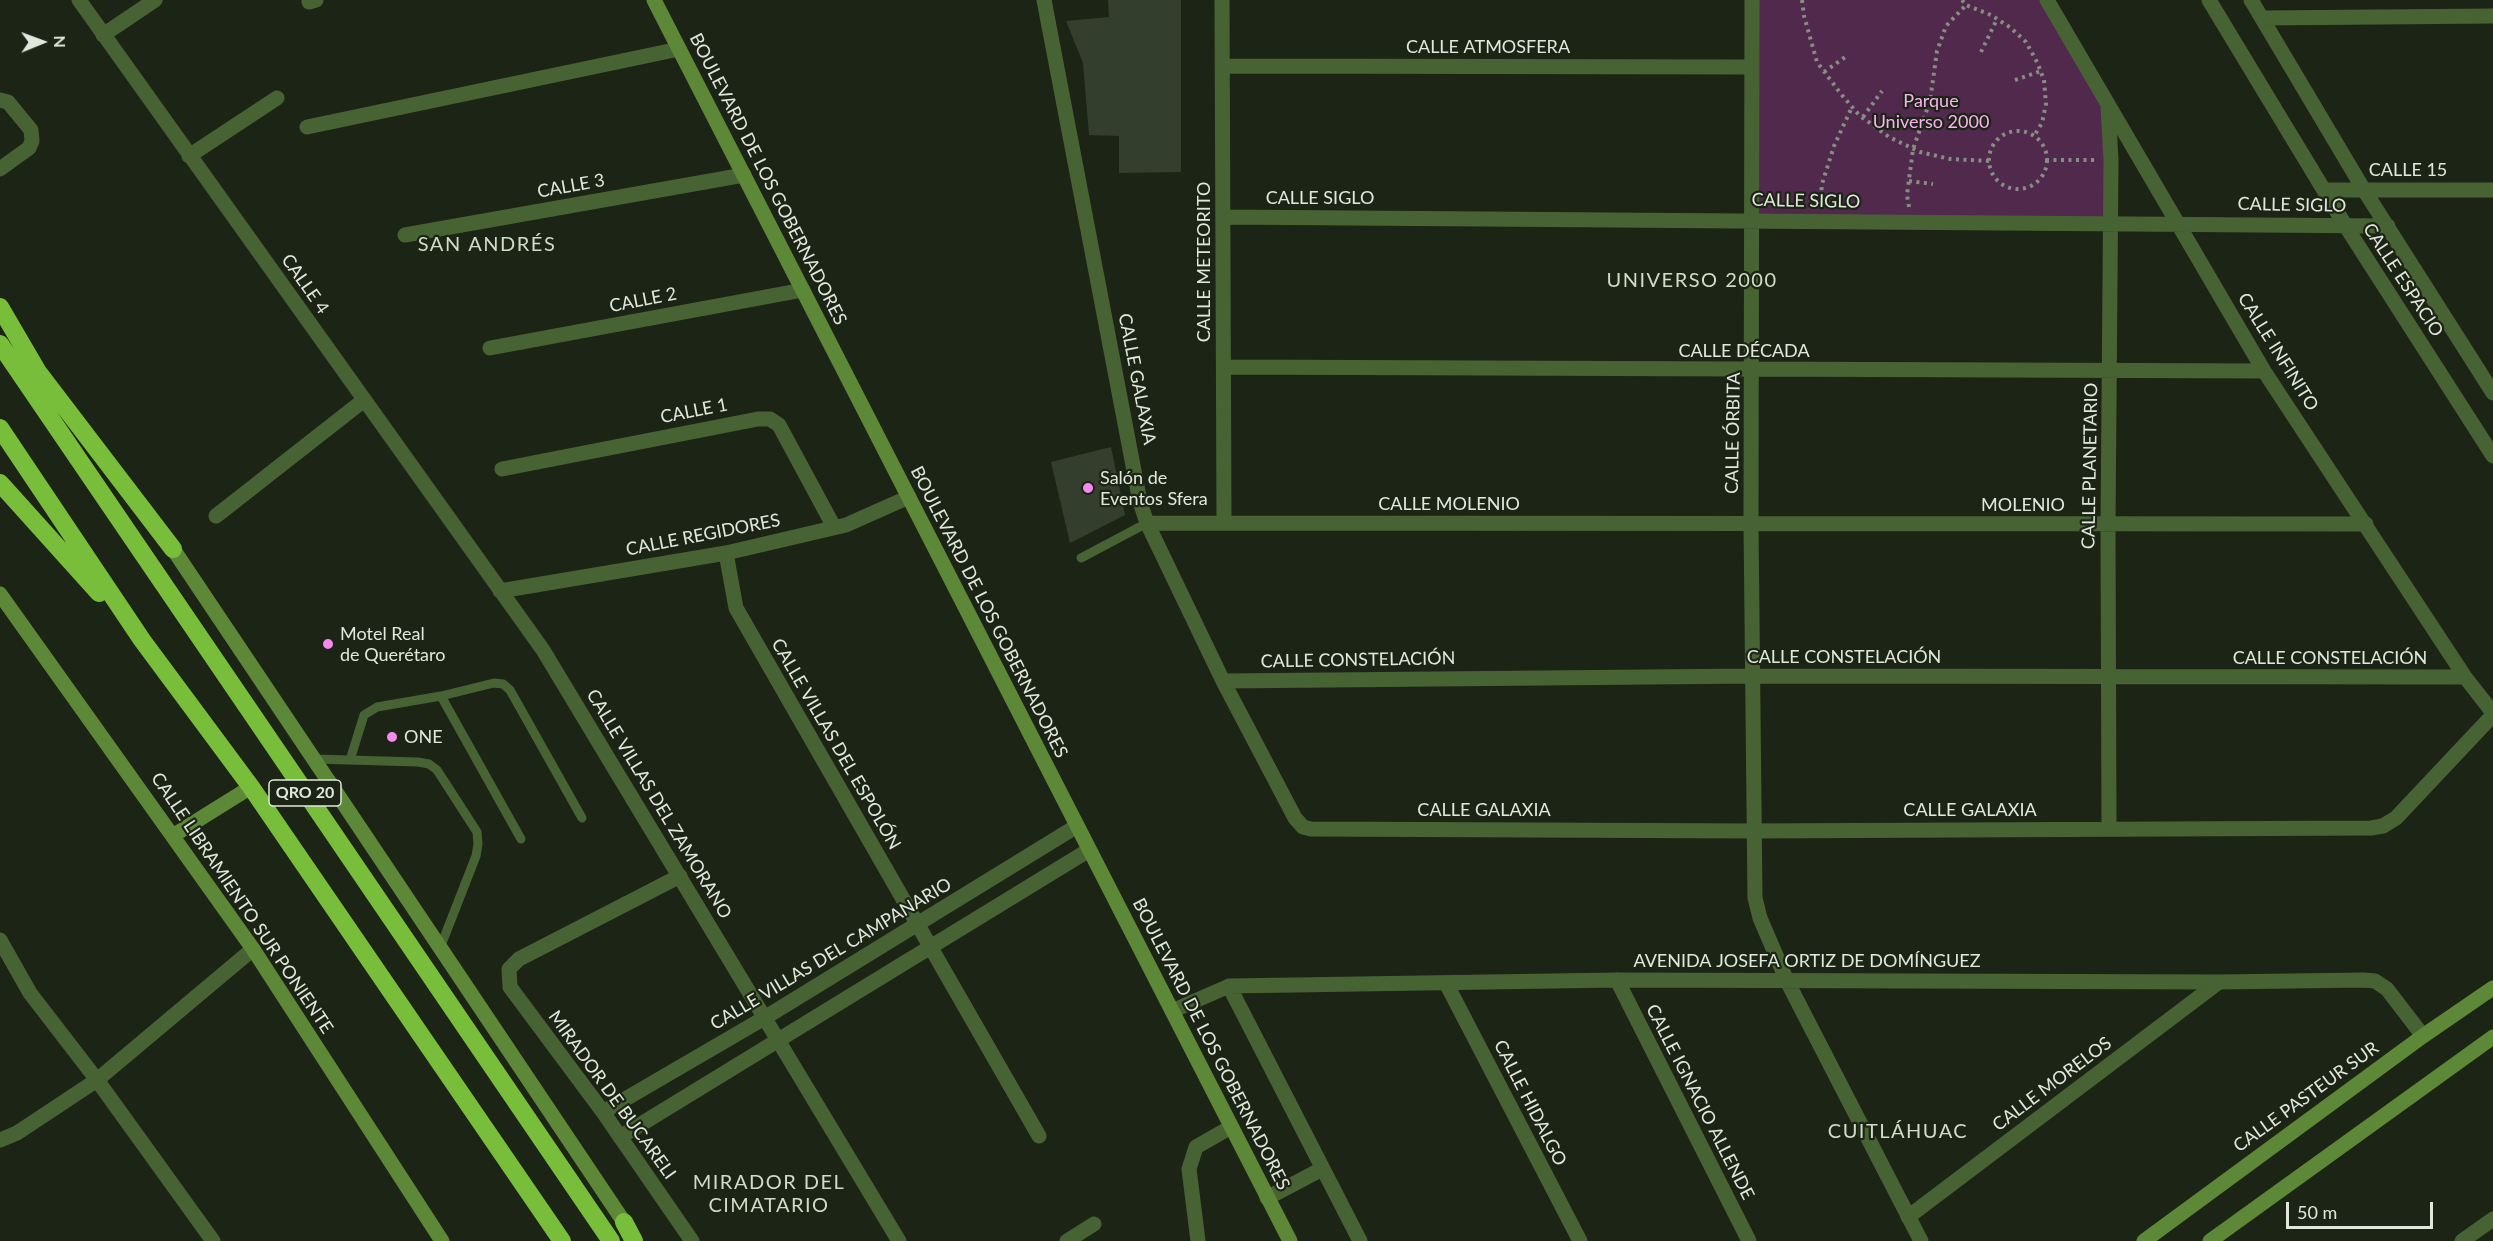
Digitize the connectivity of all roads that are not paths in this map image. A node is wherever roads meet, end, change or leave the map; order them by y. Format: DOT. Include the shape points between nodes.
graph roads {
  1 [pos="79,0"];
  2 [pos="155,0"];
  3 [pos="654,0"];
  4 [pos="1044,0"];
  5 [pos="1222,0"];
  6 [pos="1752,0"];
  7 [pos="2047,0"];
  8 [pos="2209,0"];
  9 [pos="2251,0"];
  10 [pos="2493,16"];
  11 [pos="2262,18"];
  12 [pos="103,35"];
  13 [pos="679,49"];
  14 [pos="1224,66"];
  15 [pos="1752,67"];
  16 [pos="277,98"];
  17 [pos="0,100"];
  18 [pos="2108,103"];
  19 [pos="307,127"];
  20 [pos="189,156"];
  21 [pos="0,169"];
  22 [pos="744,175"];
  23 [pos="2324,190"];
  24 [pos="2364,190"];
  25 [pos="2493,190"];
  26 [pos="1224,217"];
  27 [pos="1752,219"];
  28 [pos="2110,222"];
  29 [pos="2176,223"];
  30 [pos="2345,225"];
  31 [pos="2388,226"];
  32 [pos="405,235"];
  33 [pos="803,290"];
  34 [pos="0,307"];
  35 [pos="0,344"];
  36 [pos="490,348"];
  37 [pos="1224,367"];
  38 [pos="2264,370"];
  39 [pos="1753,371"];
  40 [pos="2110,372"];
  41 [pos="2493,393"];
  42 [pos="364,400"];
  43 [pos="0,428"];
  44 [pos="2493,456"];
  45 [pos="78,459"];
  46 [pos="502,469"];
  47 [pos="0,483"];
  48 [pos="909,497"];
  49 [pos="216,516"];
  50 [pos="1147,523"];
  51 [pos="1224,523"];
  52 [pos="1751,524"];
  53 [pos="2366,524"];
  54 [pos="2108,525"];
  55 [pos="834,527"];
  56 [pos="173,549"];
  57 [pos="726,553"];
  58 [pos="1081,558"];
  59 [pos="500,591"];
  60 [pos="0,594"];
  61 [pos="142,640"];
  62 [pos="1754,676"];
  63 [pos="2109,677"];
  64 [pos="2465,677"];
  65 [pos="1223,681"];
  66 [pos="441,696"];
  67 [pos="2493,714"];
  68 [pos="314,759"];
  69 [pos="350,760"];
  70 [pos="251,787"];
  71 [pos="582,818"];
  72 [pos="1077,826"];
  73 [pos="2109,829"];
  74 [pos="1754,831"];
  75 [pos="174,835"];
  76 [pos="521,839"];
  77 [pos="1089,850"];
  78 [pos="680,876"];
  79 [pos="918,925"];
  80 [pos="0,940"];
  81 [pos="930,947"];
  82 [pos="440,948"];
  83 [pos="253,949"];
  84 [pos="1617,980"];
  85 [pos="1787,981"];
  86 [pos="2219,982"];
  87 [pos="1446,983"];
  88 [pos="1229,986"];
  89 [pos="2493,988"];
  90 [pos="1172,1011"];
  91 [pos="766,1017"];
  92 [pos="2423,1036"];
  93 [pos="2493,1037"];
  94 [pos="779,1039"];
  95 [pos="97,1080"];
  96 [pos="603,1112"];
  97 [pos="1231,1127"];
  98 [pos="1039,1136"];
  99 [pos="620,1137"];
  100 [pos="0,1140"];
  101 [pos="1322,1169"];
  102 [pos="1268,1198"];
  103 [pos="1908,1217"];
  104 [pos="2493,1219"];
  105 [pos="624,1222"];
  106 [pos="1094,1224"];
  107 [pos="213,1241"];
  108 [pos="442,1241"];
  109 [pos="562,1241"];
  110 [pos="611,1241"];
  111 [pos="635,1241"];
  112 [pos="692,1241"];
  113 [pos="899,1241"];
  114 [pos="1067,1241"];
  115 [pos="1198,1241"];
  116 [pos="1290,1241"];
  117 [pos="1360,1241"];
  118 [pos="1580,1241"];
  119 [pos="1749,1241"];
  120 [pos="1921,1241"];
  121 [pos="2144,1241"];
  122 [pos="2210,1241"];
  123 [pos="2462,1241"];
  1 -- 12 [label="street, CALLE 4"];
  2 -- 12 [label="street"];
  3 -- 13 [label="street, BOULEVARD DE LOS GOBERNADORES"];
  4 -- 50 [label="street, CALLE GALAXIA"];
  5 -- 14 [label="street, CALLE METEORITO"];
  6 -- 15 [label="street, CALLE ÓRBITA"];
  7 -- 18 [label="street, CALLE INFINITO"];
  8 -- 23 [label="street, CALLE ESPACIO"];
  9 -- 11 [label="street, CALLE ESPACIO"];
  10 -- 11 [label="street"];
  11 -- 24 [label="street, CALLE ESPACIO"];
  12 -- 20 [label="street, CALLE 4"];
  13 -- 19 [label="street"];
  13 -- 22 [label="street, BOULEVARD DE LOS GOBERNADORES"];
  14 -- 15 [label="street, CALLE ATMOSFERA"];
  14 -- 26 [label="street, CALLE METEORITO"];
  15 -- 27 [label="street, CALLE ÓRBITA"];
  16 -- 20 [label="street"];
  17 -- 21 [label="street" via="8,102 31,130 32,141 29,148"];
  18 -- 28 [label="street, CALLE PLANETARIO"];
  18 -- 29 [label="street, CALLE INFINITO"];
  20 -- 42 [label="street, CALLE 4"];
  22 -- 32 [label="street, CALLE 3"];
  22 -- 33 [label="street, BOULEVARD DE LOS GOBERNADORES"];
  23 -- 24 [label="street, CALLE 15"];
  23 -- 30 [label="street, CALLE ESPACIO"];
  24 -- 25 [label="street, CALLE 15"];
  24 -- 31 [label="street, CALLE ESPACIO"];
  26 -- 27 [label="street, CALLE SIGLO"];
  26 -- 37 [label="street, CALLE METEORITO"];
  27 -- 28 [label="street, CALLE SIGLO"];
  27 -- 39 [label="street, CALLE ÓRBITA"];
  28 -- 29 [label="street, CALLE SIGLO"];
  28 -- 40 [label="street, CALLE PLANETARIO"];
  29 -- 30 [label="street, CALLE SIGLO"];
  29 -- 38 [label="street, CALLE INFINITO"];
  30 -- 31 [label="street, CALLE SIGLO"];
  30 -- 44 [label="street, CALLE ESPACIO"];
  31 -- 41 [label="street, CALLE ESPACIO"];
  33 -- 36 [label="street, CALLE 2"];
  33 -- 48 [label="street, BOULEVARD DE LOS GOBERNADORES"];
  34 -- 56 [label="highway" via="38,372"];
  35 -- 45 [label="highway, QRO 20"];
  37 -- 39 [label="street, CALLE DÉCADA"];
  37 -- 51 [label="street, CALLE METEORITO"];
  38 -- 40 [label="street, CALLE DÉCADA"];
  38 -- 53 [label="street, CALLE INFINITO"];
  39 -- 40 [label="street, CALLE DÉCADA"];
  39 -- 52 [label="street, CALLE ÓRBITA"];
  40 -- 54 [label="street, CALLE PLANETARIO"];
  42 -- 49 [label="street"];
  42 -- 59 [label="street, CALLE 4"];
  43 -- 61 [label="highway, QRO 20"];
  45 -- 56 [label="highway"];
  45 -- 110 [label="highway, QRO 20"];
  46 -- 55 [label="street, CALLE 1" via="770,419 779,425"];
  47 -- 61 [label="highway"];
  48 -- 55 [label="street, CALLE REGIDORES"];
  48 -- 72 [label="street, BOULEVARD DE LOS GOBERNADORES"];
  50 -- 51 [label="street, CALLE MOLENIO"];
  50 -- 58 [label="lane"];
  50 -- 65 [label="street, CALLE GALAXIA"];
  51 -- 52 [label="street, CALLE MOLENIO"];
  52 -- 54 [label="street, MOLENIO"];
  52 -- 62 [label="street, CALLE ÓRBITA"];
  53 -- 54 [label="street, MOLENIO"];
  53 -- 64 [label="street, CALLE INFINITO"];
  54 -- 63 [label="street, CALLE PLANETARIO"];
  55 -- 57 [label="street, CALLE REGIDORES"];
  56 -- 68 [label="street"];
  57 -- 59 [label="street, CALLE REGIDORES"];
  57 -- 79 [label="street, CALLE VILLAS DEL ESPOLÓN" via="736,608"];
  59 -- 78 [label="street, CALLE VILLAS DEL ZAMORANO" via="543,650"];
  60 -- 75 [label="street, CALLE LIBRAMIENTO SUR PONIENTE"];
  61 -- 70 [label="highway, QRO 20"];
  62 -- 63 [label="street, CALLE CONSTELACIÓN"];
  62 -- 65 [label="street, CALLE CONSTELACIÓN"];
  62 -- 74 [label="street, CALLE ÓRBITA"];
  63 -- 64 [label="street, CALLE CONSTELACIÓN"];
  63 -- 73 [label="street, CALLE PLANETARIO"];
  64 -- 67 [label="street, CALLE INFINITO"];
  65 -- 74 [label="street, CALLE GALAXIA" via="1295,818 1311,829"];
  66 -- 69 [label="lane" via="377,708 364,715"];
  66 -- 71 [label="lane" via="494,683 510,690"];
  66 -- 76 [label="lane"];
  67 -- 73 [label="street, CALLE GALAXIA" via="2396,818 2383,826"];
  68 -- 69 [label="lane"];
  68 -- 82 [label="street"];
  69 -- 82 [label="lane" via="429,764 437,770 477,832 476,856"];
  70 -- 75 [label="street"];
  70 -- 109 [label="highway, QRO 20"];
  72 -- 77 [label="street, BOULEVARD DE LOS GOBERNADORES"];
  72 -- 79 [label="street, CALLE VILLAS DEL CAMPANARIO"];
  73 -- 74 [label="street, CALLE GALAXIA"];
  74 -- 85 [label="street, CALLE ÓRBITA" via="1755,898"];
  75 -- 83 [label="street, CALLE LIBRAMIENTO SUR PONIENTE"];
  77 -- 81 [label="street"];
  77 -- 90 [label="street, BOULEVARD DE LOS GOBERNADORES"];
  78 -- 91 [label="street, CALLE VILLAS DEL ZAMORANO"];
  78 -- 96 [label="street, MIRADOR DE BUCARELI" via="519,959 509,969 510,987"];
  79 -- 81 [label="street, CALLE VILLAS DEL ESPOLÓN"];
  79 -- 91 [label="street, CALLE VILLAS DEL CAMPANARIO"];
  80 -- 95 [label="street" via="30,993"];
  81 -- 94 [label="street"];
  81 -- 98 [label="street, CALLE VILLAS DEL ESPOLÓN"];
  82 -- 105 [label="street"];
  83 -- 95 [label="street"];
  83 -- 108 [label="street, CALLE LIBRAMIENTO SUR PONIENTE"];
  84 -- 85 [label="street, AVENIDA JOSEFA ORTIZ DE DOMÍNGUEZ"];
  84 -- 87 [label="street, AVENIDA JOSEFA ORTIZ DE DOMÍNGUEZ"];
  84 -- 119 [label="street, CALLE IGNACIO ALLENDE"];
  85 -- 86 [label="street, AVENIDA JOSEFA ORTIZ DE DOMÍNGUEZ"];
  85 -- 103 [label="street, CALLE ÓRBITA"];
  86 -- 92 [label="street, AVENIDA JOSEFA ORTIZ DE DOMÍNGUEZ" via="2375,981 2386,989"];
  86 -- 103 [label="street, CALLE MORELOS"];
  87 -- 88 [label="street, AVENIDA JOSEFA ORTIZ DE DOMÍNGUEZ"];
  87 -- 118 [label="street, CALLE HIDALGO"];
  88 -- 90 [label="street, AVENIDA JOSEFA ORTIZ DE DOMÍNGUEZ"];
  88 -- 101 [label="street"];
  89 -- 92 [label="street, CALLE PASTEUR SUR"];
  90 -- 97 [label="street, BOULEVARD DE LOS GOBERNADORES"];
  91 -- 94 [label="street, CALLE VILLAS DEL ZAMORANO"];
  91 -- 96 [label="street, CALLE VILLAS DEL CAMPANARIO"];
  92 -- 121 [label="street, CALLE PASTEUR SUR"];
  93 -- 122 [label="street"];
  94 -- 99 [label="street"];
  94 -- 113 [label="street, CALLE VILLAS DEL ZAMORANO"];
  95 -- 100 [label="street"];
  95 -- 107 [label="street"];
  96 -- 99 [label="street, MIRADOR DE BUCARELI"];
  97 -- 102 [label="street, BOULEVARD DE LOS GOBERNADORES"];
  97 -- 115 [label="street" via="1196,1147 1189,1169"];
  99 -- 112 [label="street, MIRADOR DE BUCARELI"];
  101 -- 102 [label="street"];
  101 -- 117 [label="street"];
  102 -- 116 [label="street, BOULEVARD DE LOS GOBERNADORES"];
  103 -- 120 [label="street, CALLE ÓRBITA"];
  104 -- 123 [label="street"];
  105 -- 111 [label="highway"];
  106 -- 114 [label="street"];
}
